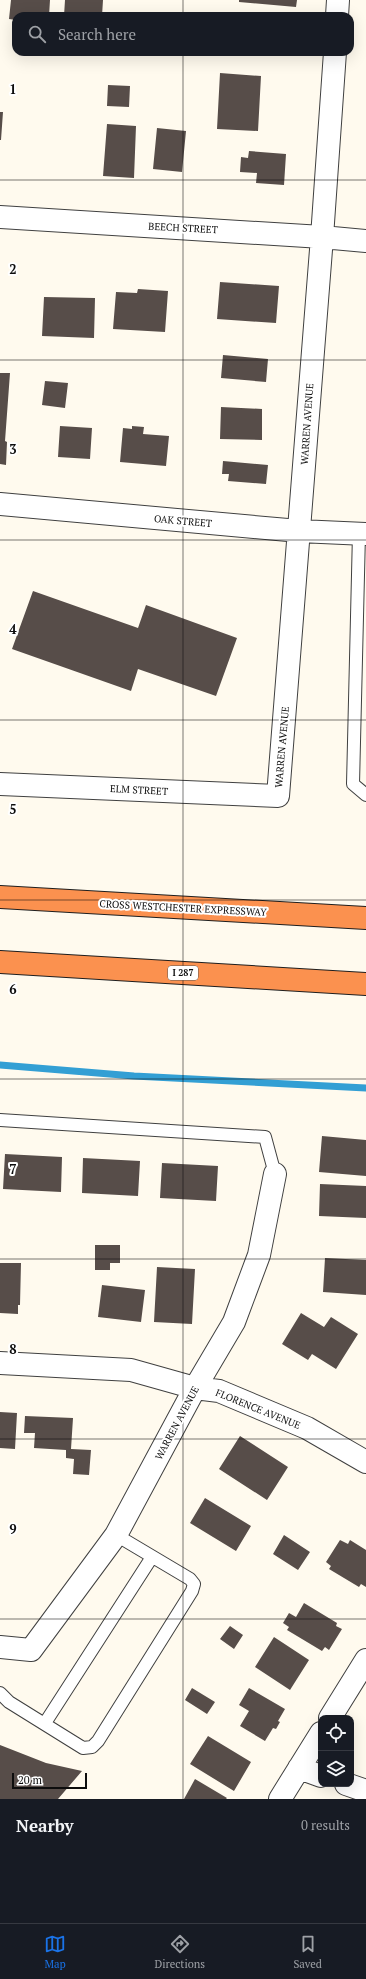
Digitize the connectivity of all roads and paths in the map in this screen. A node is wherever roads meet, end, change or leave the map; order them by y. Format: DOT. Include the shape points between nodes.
graph roads {
  1 [pos="338,0"];
  2 [pos="337,12"];
  3 [pos="335,56"];
  4 [pos="0,217"];
  5 [pos="322,237"];
  6 [pos="366,241"];
  7 [pos="0,504"];
  8 [pos="299,531"];
  9 [pos="362,534"];
  10 [pos="0,784"];
  11 [pos="366,795"];
  12 [pos="278,796"];
  13 [pos="0,897"];
  14 [pos="366,918"];
  15 [pos="0,962"];
  16 [pos="366,984"];
  17 [pos="0,1120"];
  18 [pos="275,1174"];
  19 [pos="0,1363"];
  20 [pos="195,1388"];
  21 [pos="366,1462"];
  22 [pos="116,1535"];
  23 [pos="152,1558"];
  24 [pos="0,1647"];
  25 [pos="366,1660"];
  26 [pos="0,1693"];
  27 [pos="332,1715"];
  28 [pos="45,1724"];
  29 [pos="318,1737"];
  30 [pos="299,1768"];
  31 [pos="318,1775"];
  32 [pos="354,1787"];
  33 [pos="366,1791"];
  34 [pos="280,1799"];
  1 -- 2 [label="street"];
  3 -- 5 [label="street, WARREN AVENUE"];
  4 -- 5 [label="street, BEECH STREET"];
  5 -- 6 [label="street, BEECH STREET"];
  5 -- 8 [label="street, WARREN AVENUE"];
  7 -- 8 [label="street, OAK STREET"];
  8 -- 9 [label="street, OAK STREET"];
  8 -- 12 [label="street, WARREN AVENUE"];
  9 -- 11 [label="lane" via="353,784"];
  10 -- 12 [label="street, ELM STREET"];
  13 -- 14 [label="highway, CROSS WESTCHESTER EXPRESSWAY"];
  15 -- 16 [label="highway, I 287"];
  17 -- 18 [label="lane" via="265,1137"];
  18 -- 20 [label="street, WARREN AVENUE" via="259,1255 234,1322"];
  19 -- 20 [label="street, FLORENCE AVENUE" via="131,1370"];
  20 -- 21 [label="street, FLORENCE AVENUE" via="219,1391 307,1428"];
  20 -- 22 [label="street, WARREN AVENUE"];
  22 -- 23 [label="lane"];
  22 -- 24 [label="street, WARREN AVENUE" via="31,1650"];
  23 -- 28 [label="lane"];
  23 -- 28 [label="lane" via="190,1579 194,1584 192,1591 98,1741 92,1747 83,1748"];
  25 -- 27 [label="street"];
  26 -- 28 [label="lane" via="9,1702"];
  29 -- 30 [label="street"];
  30 -- 31 [label="street"];
  30 -- 34 [label="street"];
  32 -- 33 [label="street"];
}
